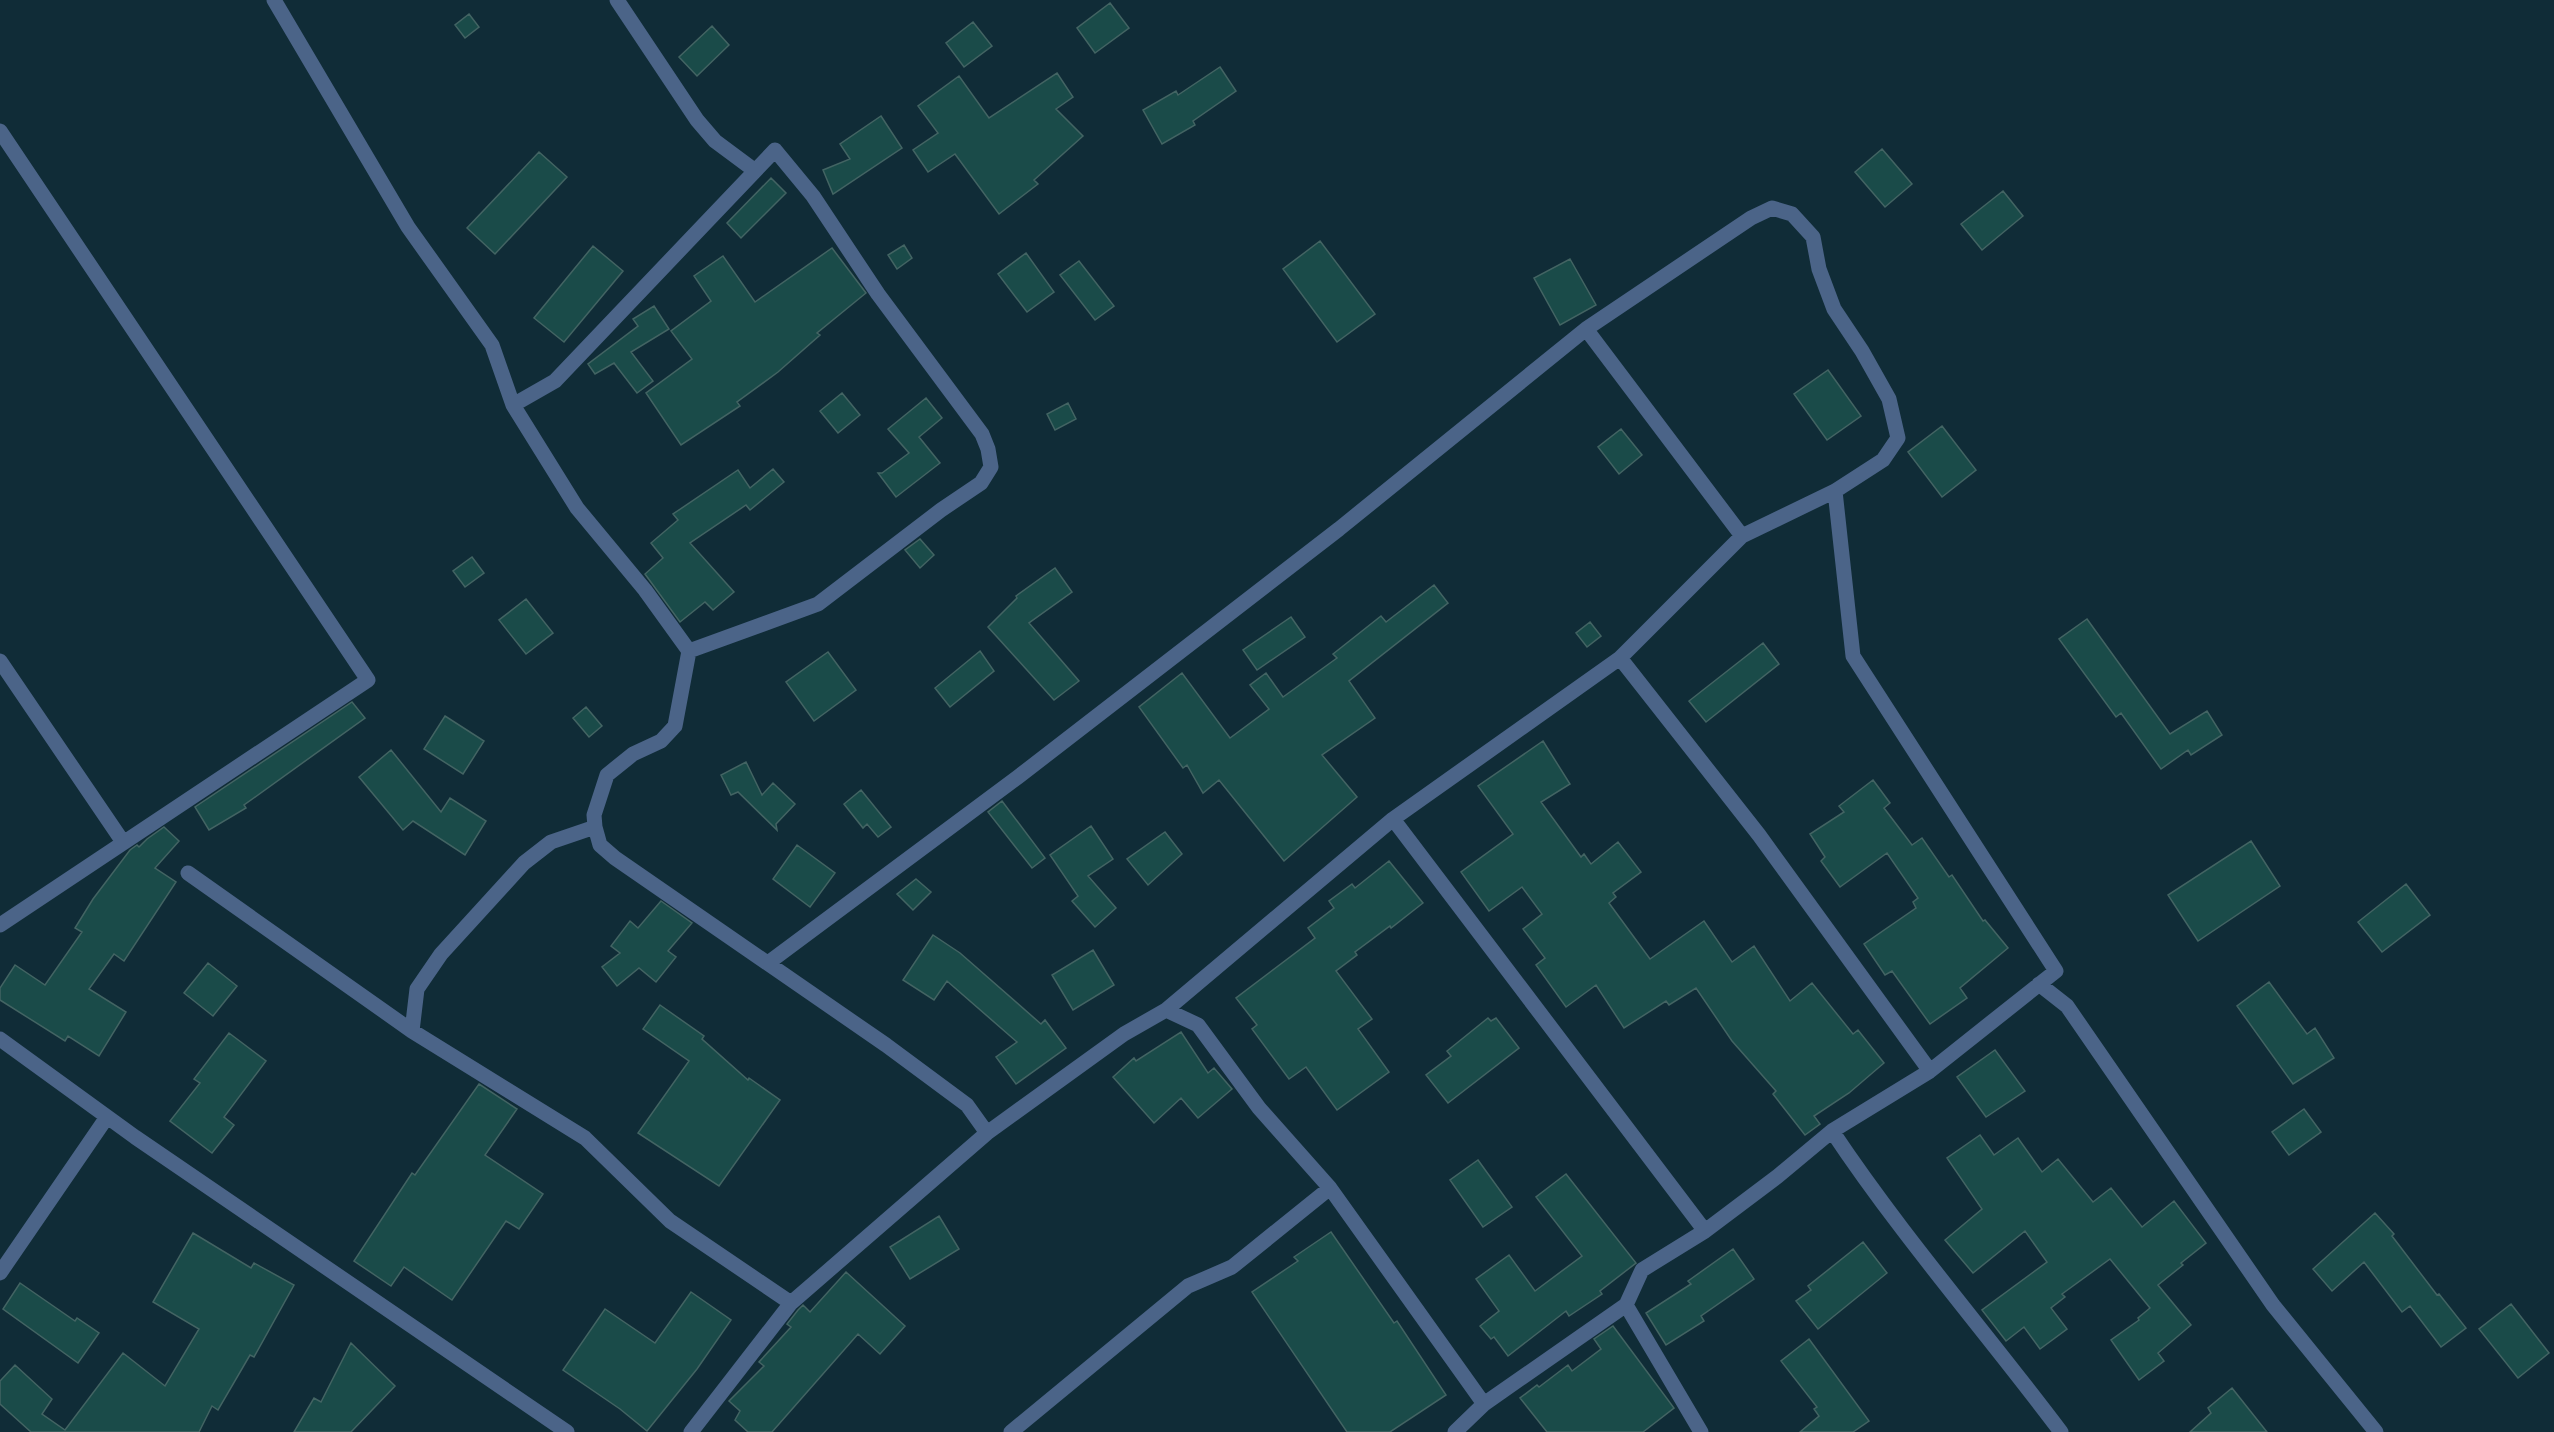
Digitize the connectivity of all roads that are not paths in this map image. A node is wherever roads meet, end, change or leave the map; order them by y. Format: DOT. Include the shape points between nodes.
graph roads {
  1 [pos="274,0"];
  2 [pos="617,0"];
  3 [pos="0,131"];
  4 [pos="754,170"];
  5 [pos="1586,329"];
  6 [pos="513,405"];
  7 [pos="1835,491"];
  8 [pos="1742,536"];
  9 [pos="689,651"];
  10 [pos="1620,658"];
  11 [pos="0,661"];
  12 [pos="1393,819"];
  13 [pos="595,827"];
  14 [pos="123,842"];
  15 [pos="188,873"];
  16 [pos="0,925"];
  17 [pos="768,963"];
  18 [pos="2039,984"];
  19 [pos="1166,1010"];
  20 [pos="412,1030"];
  21 [pos="0,1039"];
  22 [pos="1930,1071"];
  23 [pos="107,1117"];
  24 [pos="1832,1131"];
  25 [pos="987,1133"];
  26 [pos="1330,1188"];
  27 [pos="1705,1231"];
  28 [pos="0,1273"];
  29 [pos="791,1303"];
  30 [pos="1626,1305"];
  31 [pos="1484,1404"];
  32 [pos="567,1432"];
  33 [pos="691,1432"];
  34 [pos="1011,1432"];
  35 [pos="1455,1432"];
  36 [pos="1701,1432"];
  37 [pos="2061,1432"];
  38 [pos="2376,1432"];
  1 -- 6 [label="street" via="408,227 492,345"];
  2 -- 4 [label="street" via="697,120 715,141"];
  3 -- 14 [label="street" via="368,680"];
  4 -- 6 [label="street" via="555,381"];
  4 -- 9 [label="street" via="775,150 813,196 878,294 982,434 991,467 981,483 818,604"];
  5 -- 7 [label="street" via="1751,218 1772,208 1792,214 1813,237 1833,309 1889,399 1898,438 1883,460"];
  5 -- 8 [label="street"];
  5 -- 17 [label="street" via="1339,529 1018,777"];
  6 -- 9 [label="street" via="577,508"];
  7 -- 8 [label="street"];
  7 -- 18 [label="street" via="1853,656 2056,970"];
  8 -- 10 [label="street"];
  9 -- 13 [label="street" via="675,726 661,741 633,754 607,776 594,814"];
  10 -- 12 [label="street"];
  10 -- 22 [label="street" via="1760,835"];
  11 -- 14 [label="street"];
  12 -- 19 [label="street"];
  12 -- 27 [label="street"];
  13 -- 17 [label="street" via="600,845 615,858"];
  13 -- 20 [label="street" via="551,842 524,863 441,954 417,989"];
  14 -- 16 [label="street"];
  15 -- 20 [label="street"];
  17 -- 25 [label="street" via="967,1105"];
  18 -- 22 [label="street"];
  18 -- 38 [label="street" via="2067,1006 2273,1305"];
  19 -- 25 [label="street" via="1124,1034"];
  19 -- 26 [label="street" via="1198,1025 1259,1108"];
  20 -- 29 [label="street" via="585,1138 670,1221"];
  21 -- 23 [label="street"];
  22 -- 24 [label="street"];
  23 -- 28 [label="street"];
  23 -- 32 [label="street"];
  24 -- 27 [label="street"];
  24 -- 37 [label="street" via="1913,1245"];
  25 -- 29 [label="street"];
  26 -- 31 [label="street"];
  26 -- 34 [label="street" via="1232,1267 1188,1286"];
  27 -- 30 [label="street" via="1642,1270"];
  29 -- 33 [label="street"];
  30 -- 31 [label="street"];
  30 -- 36 [label="street"];
  31 -- 35 [label="street"];
}
